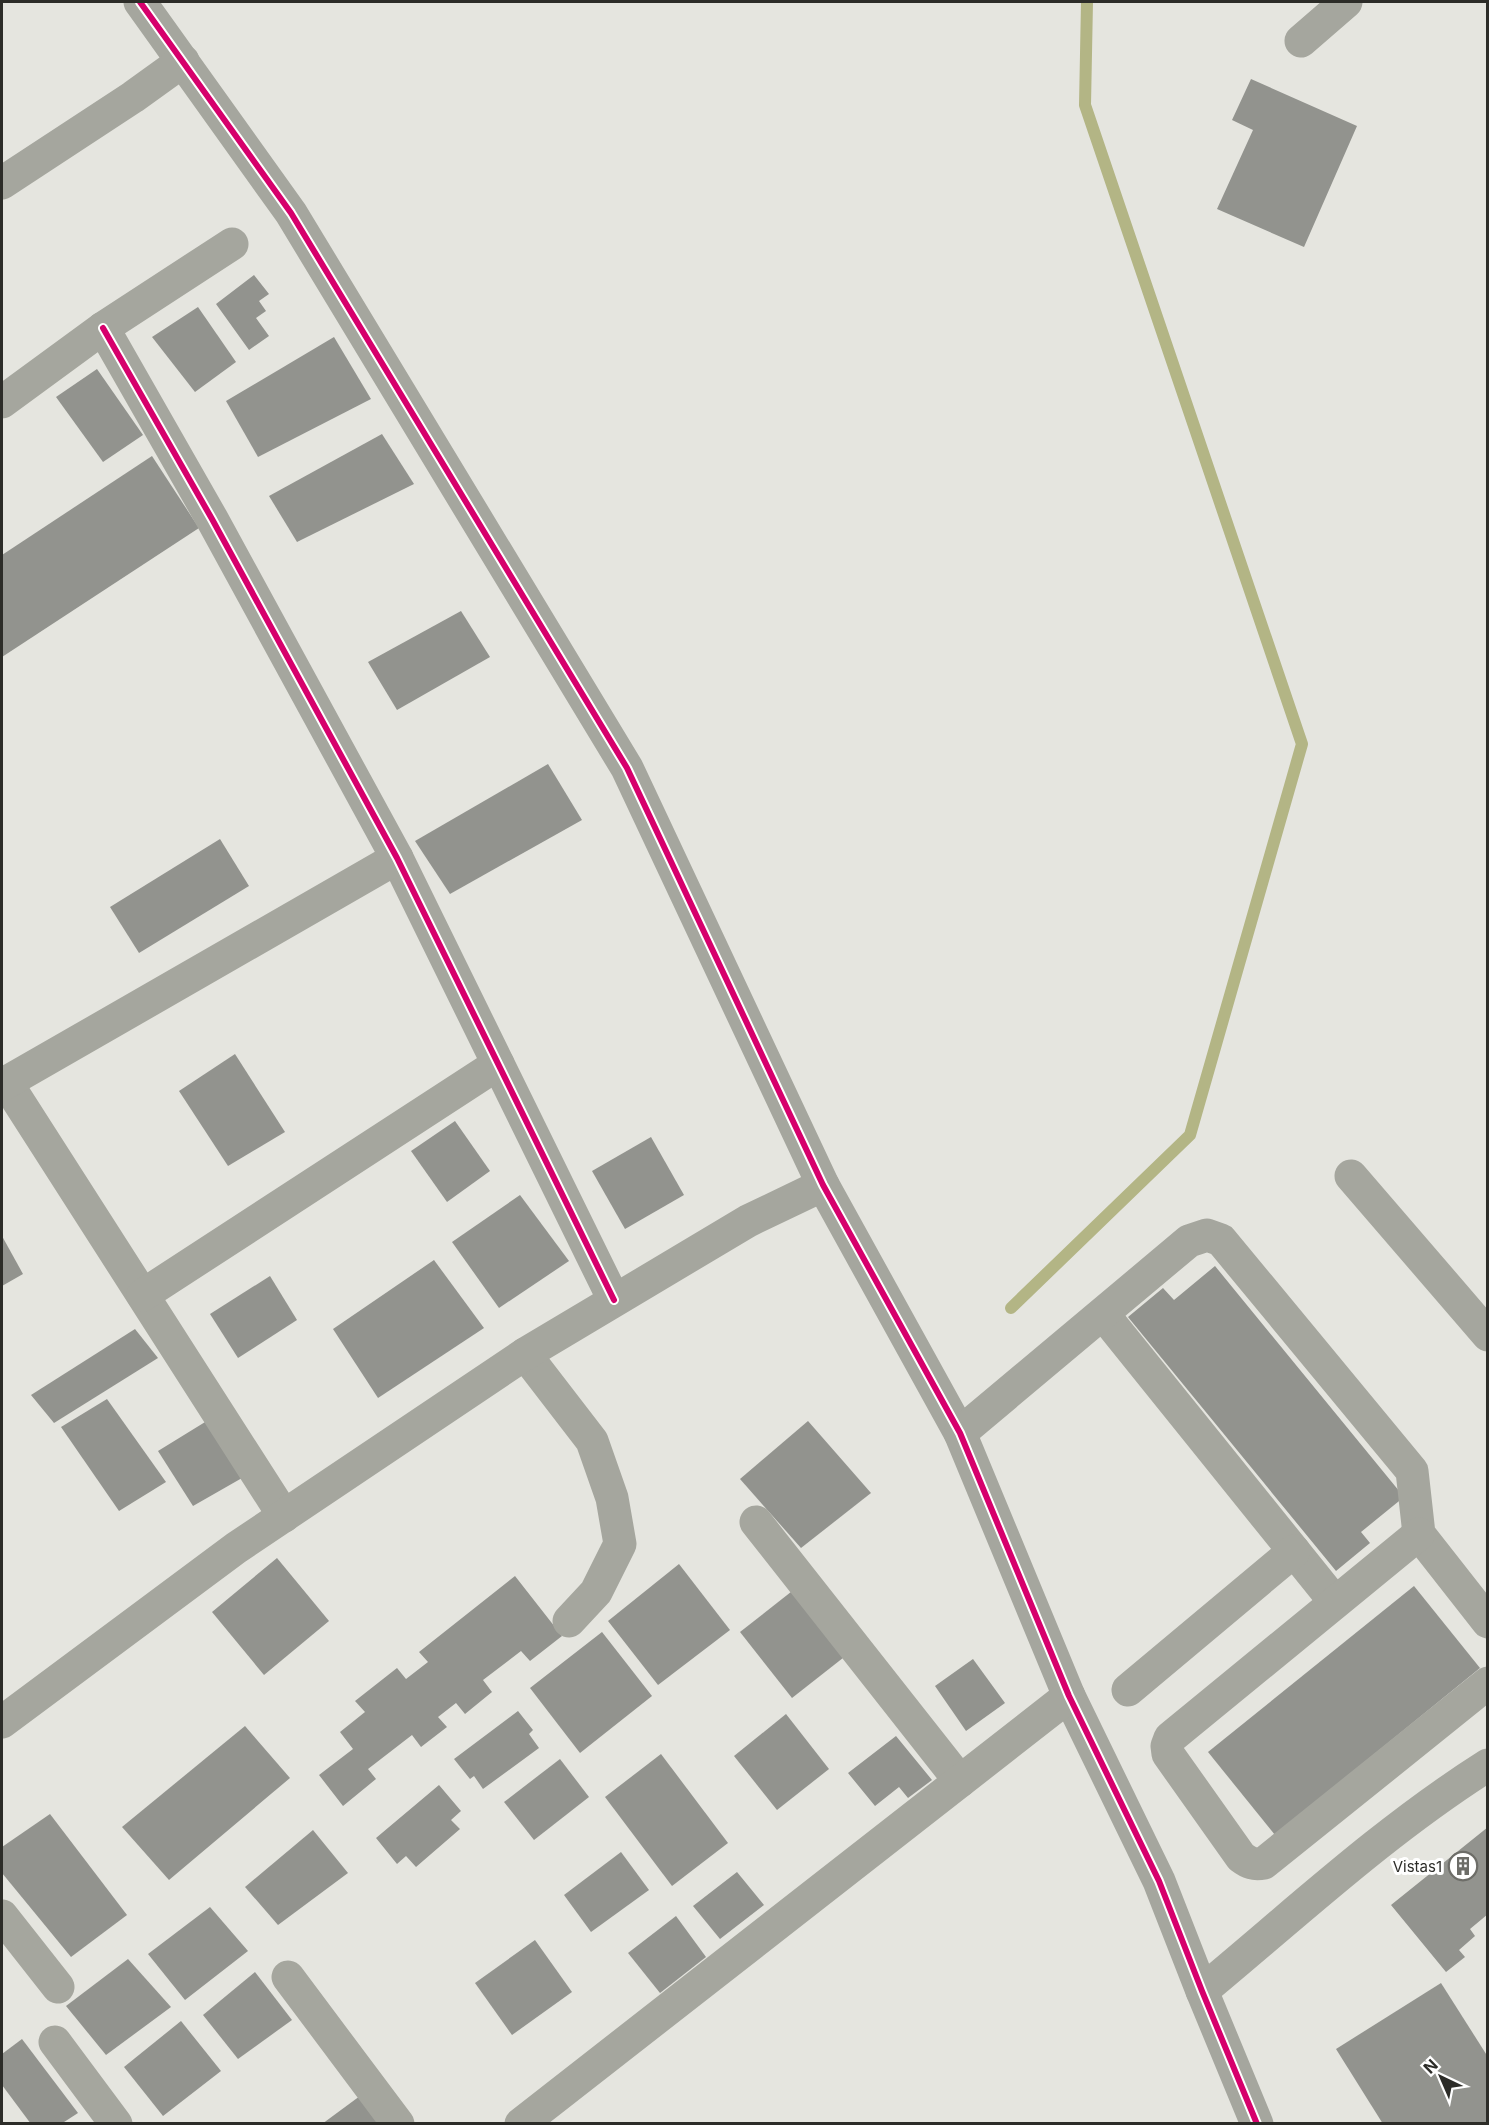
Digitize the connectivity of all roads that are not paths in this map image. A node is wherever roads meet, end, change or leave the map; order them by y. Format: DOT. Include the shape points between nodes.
graph roads {
  1 [pos="140,2"];
  2 [pos="1346,2"];
  3 [pos="1301,41"];
  4 [pos="183,61"];
  5 [pos="2,183"];
  6 [pos="232,244"];
  7 [pos="103,328"];
  8 [pos="2,402"];
  9 [pos="397,858"];
  10 [pos="498,1064"];
  11 [pos="4,1083"];
  12 [pos="1351,1176"];
  13 [pos="823,1185"];
  14 [pos="143,1295"];
  15 [pos="614,1300"];
  16 [pos="1103,1314"];
  17 [pos="1488,1335"];
  18 [pos="525,1354"];
  19 [pos="960,1433"];
  20 [pos="284,1516"];
  21 [pos="756,1522"];
  22 [pos="1419,1534"];
  23 [pos="1294,1551"];
  24 [pos="1335,1602"];
  25 [pos="568,1621"];
  26 [pos="1488,1622"];
  27 [pos="1488,1683"];
  28 [pos="1128,1690"];
  29 [pos="1069,1696"];
  30 [pos="2,1722"];
  31 [pos="1488,1765"];
  32 [pos="960,1781"];
  33 [pos="2,1916"];
  34 [pos="288,1977"];
  35 [pos="58,1987"];
  36 [pos="1202,1991"];
  37 [pos="55,2042"];
  38 [pos="116,2124"];
  39 [pos="398,2124"];
  40 [pos="521,2124"];
  41 [pos="1257,2124"];
  1 -- 4 [label="street"];
  2 -- 3 [label="street"];
  4 -- 5 [label="street"];
  4 -- 13 [label="street" via="291,213 627,768"];
  6 -- 7 [label="street"];
  7 -- 8 [label="street"];
  7 -- 9 [label="street"];
  9 -- 10 [label="street"];
  9 -- 11 [label="street"];
  10 -- 14 [label="street"];
  10 -- 15 [label="street"];
  11 -- 14 [label="street"];
  12 -- 17 [label="street"];
  13 -- 15 [label="street" via="748,1221"];
  13 -- 19 [label="street"];
  14 -- 20 [label="street"];
  15 -- 18 [label="street"];
  16 -- 19 [label="street"];
  16 -- 22 [label="street" via="1190,1241 1207,1235 1221,1240 1412,1471"];
  16 -- 23 [label="street"];
  18 -- 20 [label="street"];
  18 -- 25 [label="street" via="592,1441 612,1498 620,1544 596,1592"];
  19 -- 29 [label="street"];
  20 -- 30 [label="street"];
  21 -- 32 [label="street"];
  22 -- 24 [label="street"];
  22 -- 26 [label="street"];
  23 -- 24 [label="street"];
  23 -- 28 [label="street"];
  24 -- 27 [label="street" via="1170,1738 1167,1746 1168,1754 1248,1863 1264,1863"];
  29 -- 32 [label="street"];
  29 -- 36 [label="street" via="1159,1881"];
  31 -- 36 [label="street" via="1443,1793 1383,1839"];
  32 -- 40 [label="street"];
  33 -- 35 [label="street"];
  34 -- 39 [label="street"];
  36 -- 41 [label="street"];
  37 -- 38 [label="street"];
}
